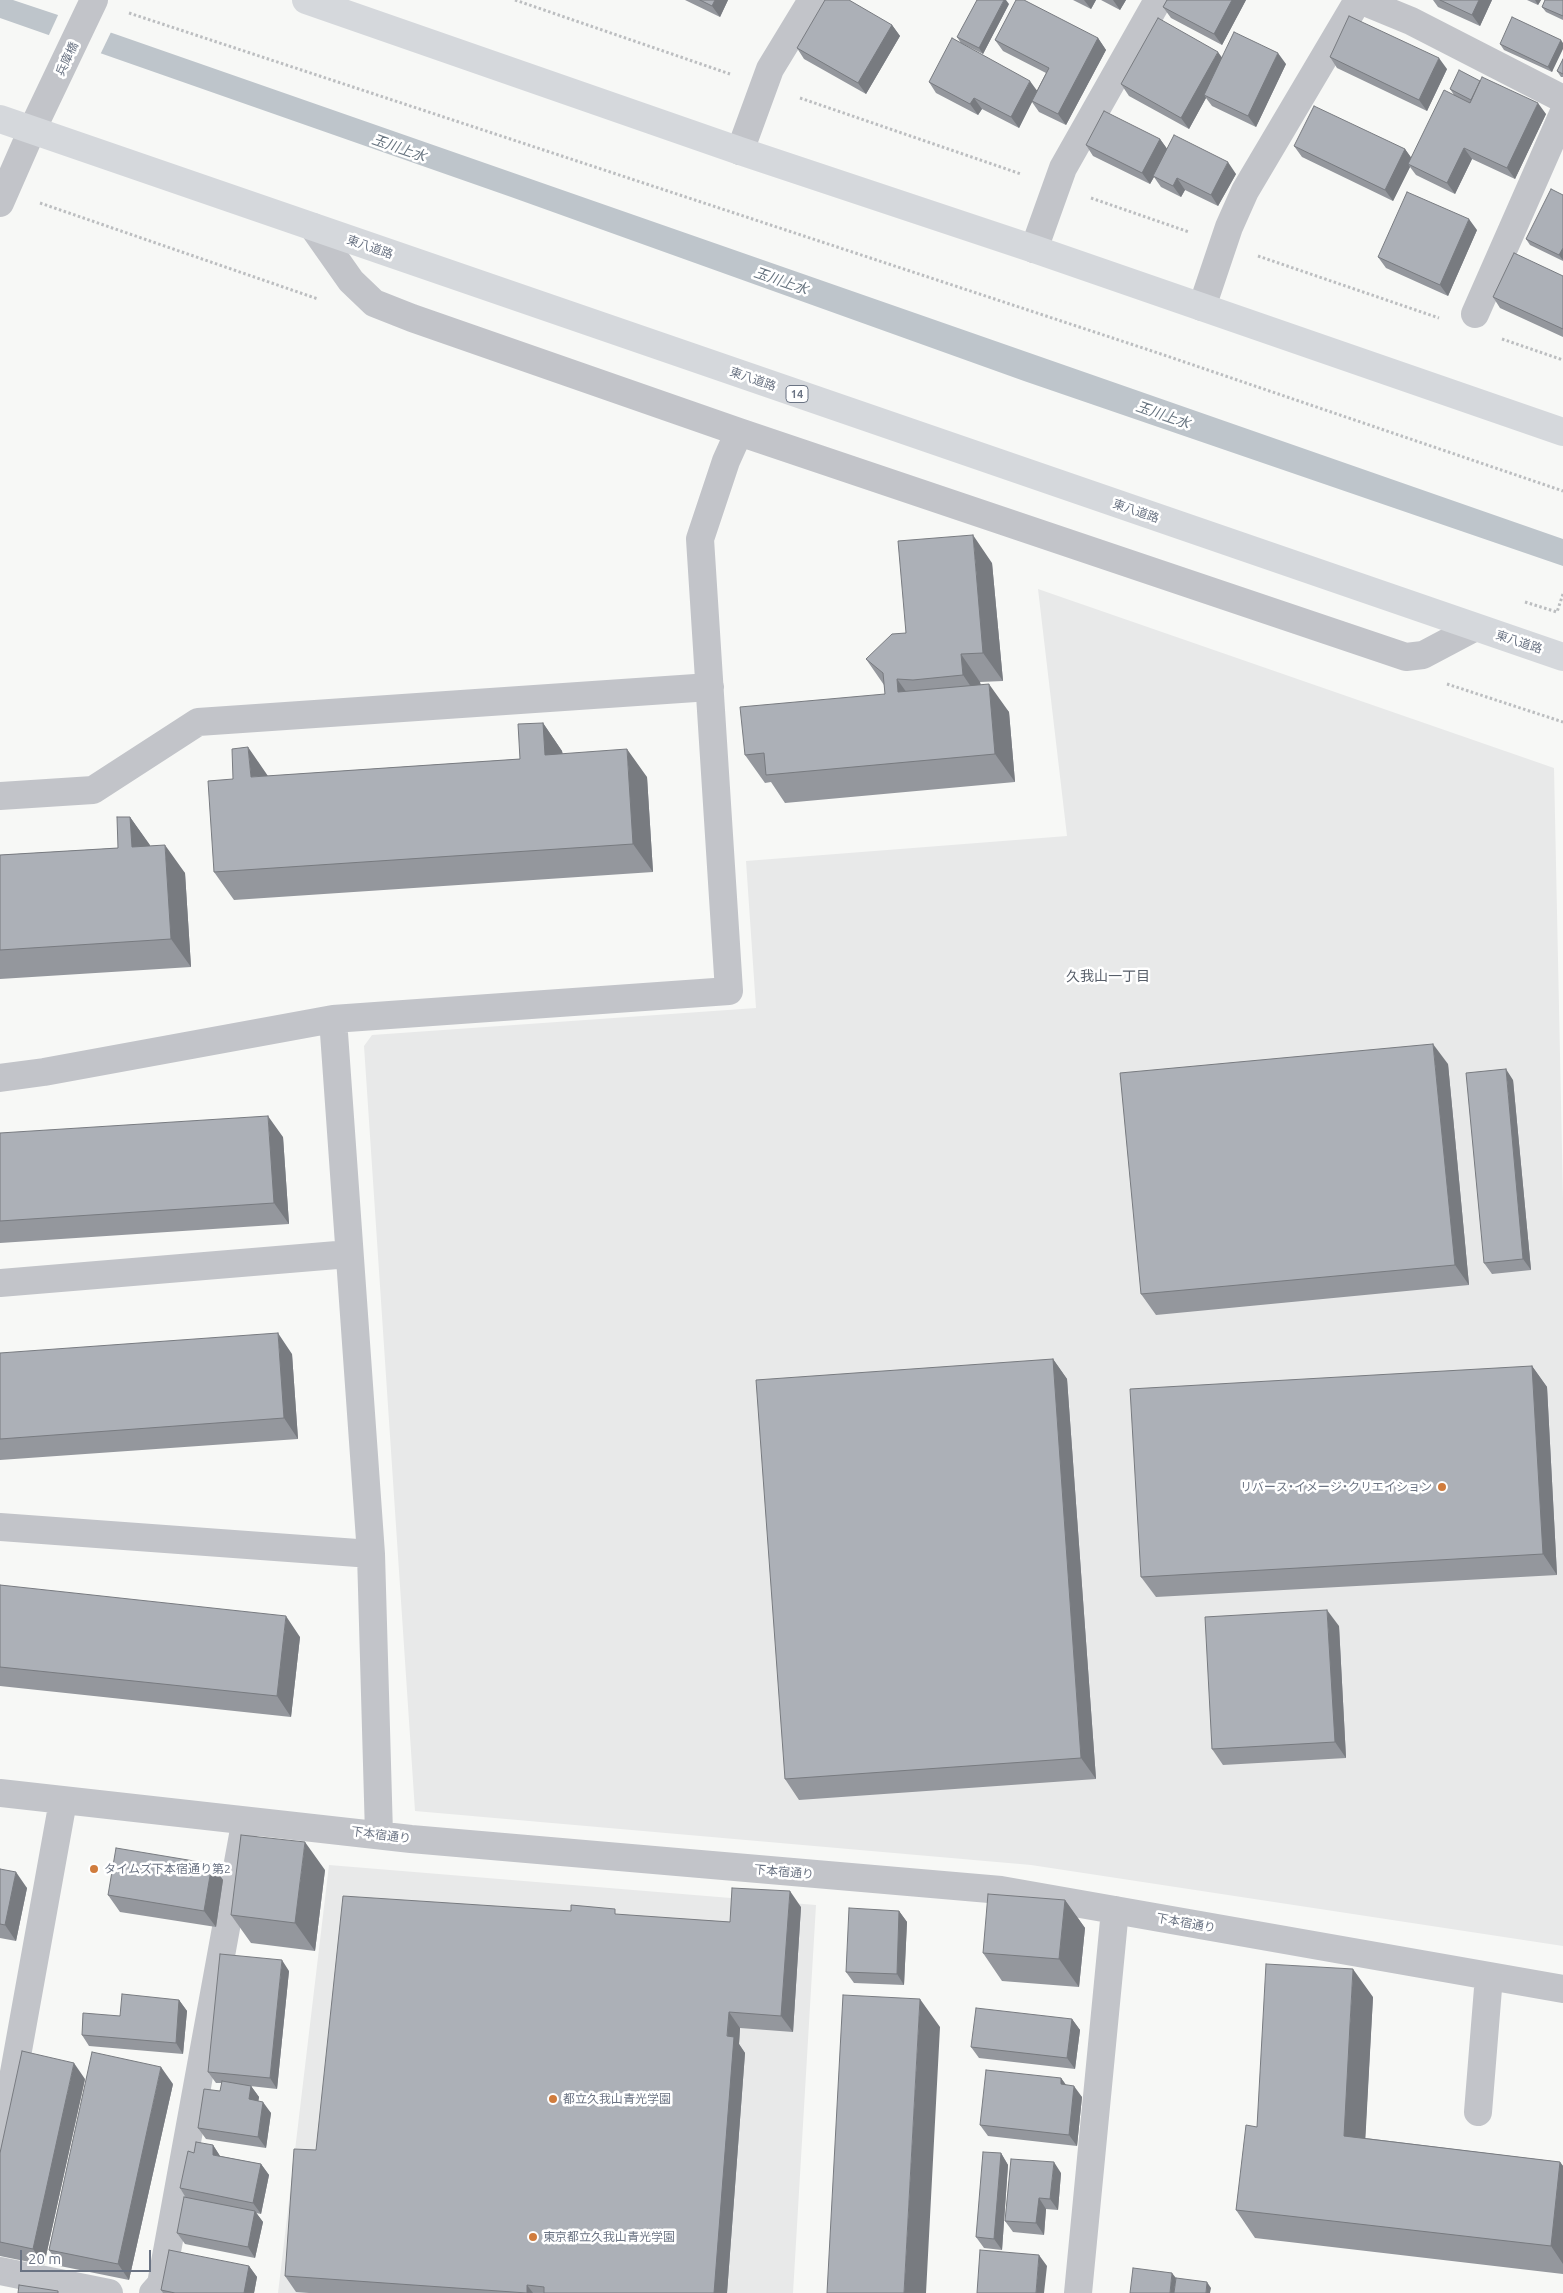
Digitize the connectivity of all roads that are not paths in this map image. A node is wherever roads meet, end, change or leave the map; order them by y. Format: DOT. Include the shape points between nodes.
graph roads {
  1 [pos="812,0"];
  2 [pos="1158,0"];
  3 [pos="1359,0"];
  4 [pos="320,2"];
  5 [pos="91,6"];
  6 [pos="1416,11"];
  7 [pos="1563,99"];
  8 [pos="1563,114"];
  9 [pos="0,119"];
  10 [pos="32,130"];
  11 [pos="740,151"];
  12 [pos="1554,157"];
  13 [pos="0,203"];
  14 [pos="312,228"];
  15 [pos="1034,249"];
  16 [pos="1202,307"];
  17 [pos="1475,314"];
  18 [pos="739,432"];
  19 [pos="1563,432"];
  20 [pos="1474,628"];
  21 [pos="1563,657"];
  22 [pos="710,687"];
  23 [pos="0,796"];
  24 [pos="333,1019"];
  25 [pos="0,1078"];
  26 [pos="349,1254"];
  27 [pos="0,1283"];
  28 [pos="0,1527"];
  29 [pos="371,1554"];
  30 [pos="0,1794"];
  31 [pos="63,1801"];
  32 [pos="245,1820"];
  33 [pos="379,1834"];
  34 [pos="1115,1910"];
  35 [pos="1489,1976"];
  36 [pos="1563,1989"];
  37 [pos="1478,2112"];
  38 [pos="0,2150"];
  39 [pos="0,2272"];
  40 [pos="109,2293"];
  41 [pos="152,2293"];
  42 [pos="1078,2293"];
  1 -- 11 [label="street" via="770,69"];
  2 -- 15 [label="street" via="1063,168"];
  3 -- 6 [label="street"];
  3 -- 16 [label="street" via="1245,191"];
  4 -- 11 [label="main road"];
  5 -- 10 [label="street, 兵庫橋"];
  6 -- 7 [label="street"];
  8 -- 12 [label="street"];
  9 -- 10 [label="main road, 東八道路 / 14"];
  10 -- 13 [label="street, 兵庫橋"];
  10 -- 14 [label="main road, 東八道路 / 14"];
  11 -- 15 [label="main road"];
  12 -- 17 [label="street"];
  14 -- 18 [label="street" via="351,281 374,302"];
  14 -- 20 [label="main road, 東八道路 / 14"];
  15 -- 16 [label="main road"];
  16 -- 19 [label="main road"];
  18 -- 20 [label="street" via="1406,657 1423,655"];
  18 -- 22 [label="street" via="700,539"];
  20 -- 21 [label="main road, 東八道路 / 14"];
  22 -- 23 [label="street" via="198,722 93,790"];
  22 -- 24 [label="street" via="730,991"];
  24 -- 25 [label="street"];
  24 -- 26 [label="street"];
  26 -- 27 [label="street"];
  26 -- 29 [label="street"];
  28 -- 29 [label="street"];
  29 -- 33 [label="street"];
  30 -- 31 [label="street, 下本宿通り"];
  31 -- 32 [label="street, 下本宿通り"];
  31 -- 38 [label="street"];
  32 -- 33 [label="street, 下本宿通り"];
  32 -- 41 [label="street" via="162,2284"];
  33 -- 34 [label="street, 下本宿通り" via="1001,1890"];
  34 -- 35 [label="street, 下本宿通り"];
  34 -- 42 [label="street"];
  35 -- 36 [label="street, 下本宿通り"];
  35 -- 37 [label="street"];
  39 -- 40 [label="street"];
}
